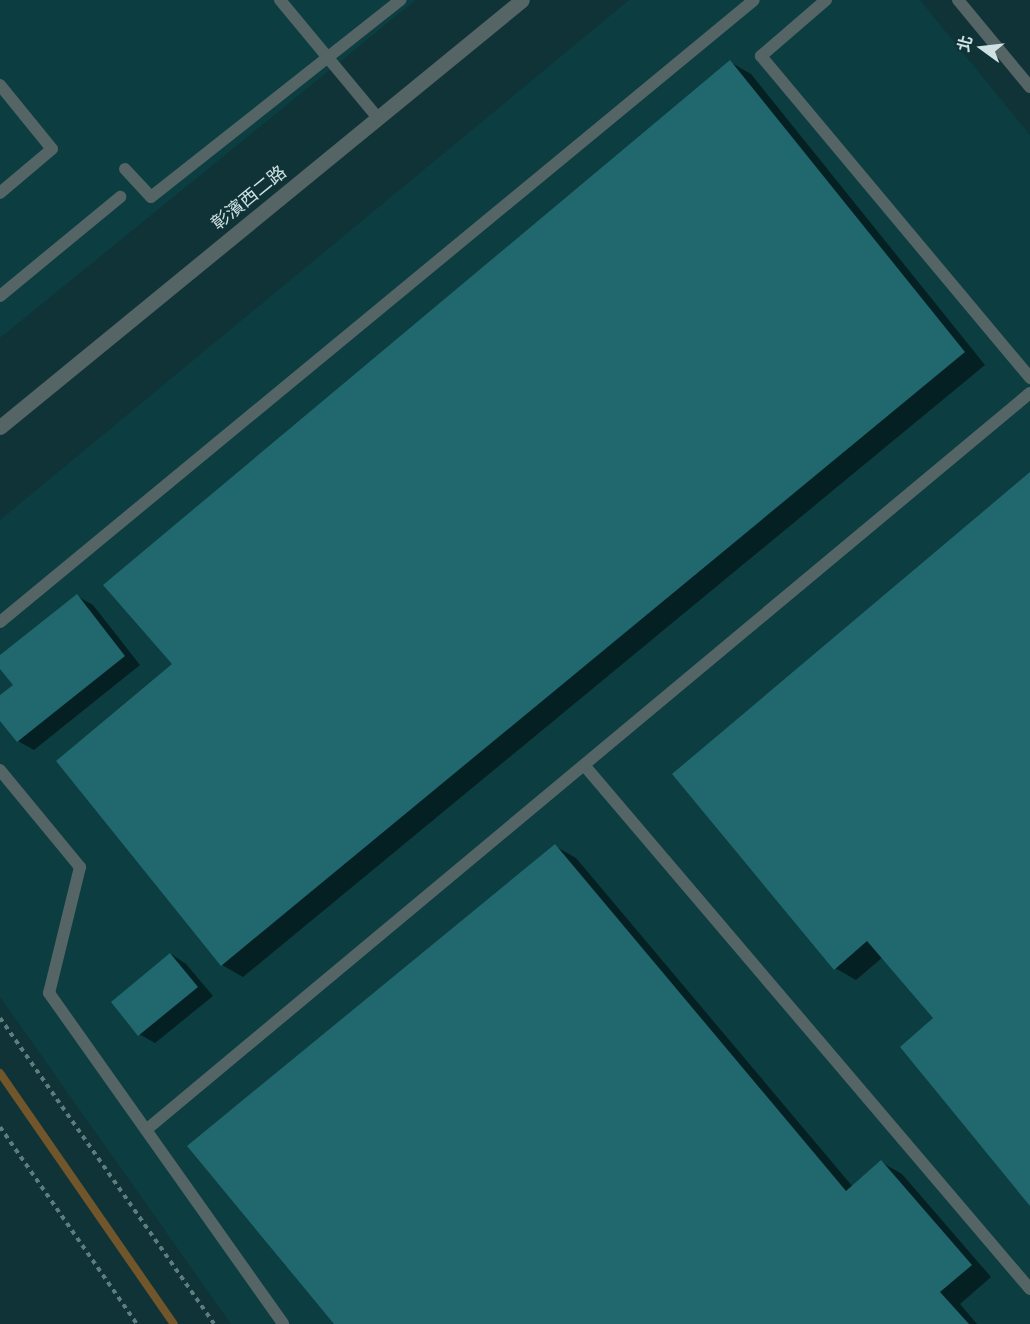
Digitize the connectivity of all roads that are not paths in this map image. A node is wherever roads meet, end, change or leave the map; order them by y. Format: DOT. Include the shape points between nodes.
graph roads {
  1 [pos="280,0"];
  2 [pos="400,0"];
  3 [pos="522,0"];
  4 [pos="754,0"];
  5 [pos="826,0"];
  6 [pos="958,0"];
  7 [pos="327,57"];
  8 [pos="0,85"];
  9 [pos="1030,87"];
  10 [pos="378,118"];
  11 [pos="125,169"];
  12 [pos="0,193"];
  13 [pos="120,197"];
  14 [pos="0,296"];
  15 [pos="1030,378"];
  16 [pos="1030,393"];
  17 [pos="0,427"];
  18 [pos="0,622"];
  19 [pos="584,765"];
  20 [pos="0,770"];
  21 [pos="146,1130"];
  22 [pos="1030,1289"];
  23 [pos="283,1324"];
  1 -- 7 [label="lane"];
  2 -- 7 [label="lane"];
  3 -- 10 [label="street, 彰濱西二路"];
  4 -- 18 [label="lane"];
  5 -- 15 [label="lane" via="761,56"];
  6 -- 9 [label="lane"];
  7 -- 10 [label="lane"];
  7 -- 11 [label="lane" via="151,197"];
  8 -- 12 [label="lane" via="52,149"];
  10 -- 17 [label="street, 彰濱西二路"];
  13 -- 14 [label="lane"];
  16 -- 19 [label="lane"];
  19 -- 21 [label="lane"];
  19 -- 22 [label="lane"];
  20 -- 21 [label="lane" via="80,867 49,993"];
  21 -- 23 [label="lane"];
}
